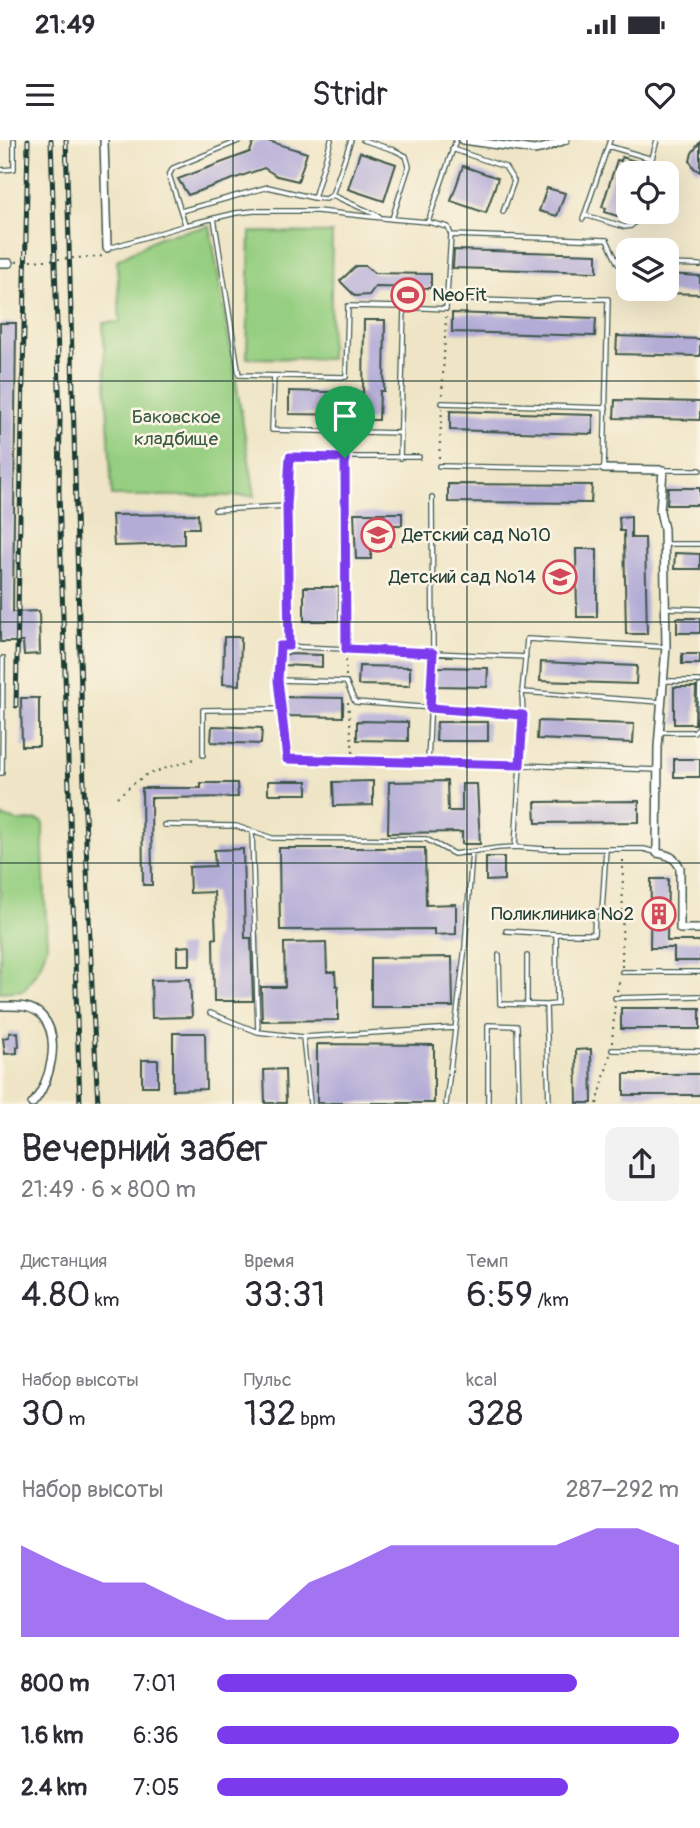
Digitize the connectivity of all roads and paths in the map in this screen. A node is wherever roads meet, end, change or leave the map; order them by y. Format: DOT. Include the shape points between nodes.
graph roads {
  1 [pos="14,140"];
  2 [pos="104,140"];
  3 [pos="241,140"];
  4 [pos="331,140"];
  5 [pos="351,140"];
  6 [pos="363,140"];
  7 [pos="456,140"];
  8 [pos="463,140"];
  9 [pos="468,140"];
  10 [pos="541,140"];
  11 [pos="565,140"];
  12 [pos="610,140"];
  13 [pos="657,140"];
  14 [pos="608,146"];
  15 [pos="452,149"];
  16 [pos="538,149"];
  17 [pos="652,159"];
  18 [pos="0,170"];
  19 [pos="332,195"];
  20 [pos="314,198"];
  21 [pos="181,211"];
  22 [pos="503,212"];
  23 [pos="383,217"];
  24 [pos="214,218"];
  25 [pos="392,219"];
  26 [pos="428,222"];
  27 [pos="633,224"];
  28 [pos="186,225"];
  29 [pos="450,235"];
  30 [pos="107,248"];
  31 [pos="616,260"];
  32 [pos="0,263"];
  33 [pos="9,263"];
  34 [pos="679,264"];
  35 [pos="700,265"];
  36 [pos="446,299"];
  37 [pos="404,307"];
  38 [pos="446,309"];
  39 [pos="274,376"];
  40 [pos="442,402"];
  41 [pos="606,408"];
  42 [pos="401,433"];
  43 [pos="419,457"];
  44 [pos="345,458"];
  45 [pos="400,458"];
  46 [pos="439,466"];
  47 [pos="604,469"];
  48 [pos="663,470"];
  49 [pos="700,470"];
  50 [pos="432,497"];
  51 [pos="287,506"];
  52 [pos="215,510"];
  53 [pos="664,544"];
  54 [pos="700,544"];
  55 [pos="665,608"];
  56 [pos="700,609"];
  57 [pos="289,646"];
  58 [pos="666,647"];
  59 [pos="346,649"];
  60 [pos="433,653"];
  61 [pos="526,657"];
  62 [pos="3,658"];
  63 [pos="278,680"];
  64 [pos="663,681"];
  65 [pos="700,684"];
  66 [pos="522,692"];
  67 [pos="661,702"];
  68 [pos="430,708"];
  69 [pos="281,709"];
  70 [pos="523,715"];
  71 [pos="659,732"];
  72 [pos="204,755"];
  73 [pos="428,763"];
  74 [pos="520,765"];
  75 [pos="658,770"];
  76 [pos="0,773"];
  77 [pos="117,797"];
  78 [pos="164,825"];
  79 [pos="252,831"];
  80 [pos="515,847"];
  81 [pos="606,849"];
  82 [pos="623,849"];
  83 [pos="472,852"];
  84 [pos="657,853"];
  85 [pos="700,929"];
  86 [pos="506,931"];
  87 [pos="556,934"];
  88 [pos="499,955"];
  89 [pos="527,956"];
  90 [pos="622,972"];
  91 [pos="700,972"];
  92 [pos="700,996"];
  93 [pos="615,998"];
  94 [pos="527,1005"];
  95 [pos="546,1005"];
  96 [pos="0,1006"];
  97 [pos="210,1013"];
  98 [pos="455,1028"];
  99 [pos="258,1032"];
  100 [pos="303,1037"];
  101 [pos="612,1050"];
  102 [pos="700,1051"];
  103 [pos="32,1104"];
  104 [pos="310,1104"];
  105 [pos="446,1104"];
  106 [pos="488,1104"];
  107 [pos="519,1104"];
  108 [pos="549,1104"];
  109 [pos="597,1104"];
  1 -- 18 [label="lane" via="15,169"];
  2 -- 30 [label="street"];
  3 -- 21 [label="lane" via="173,167 169,175"];
  4 -- 20 [label="lane"];
  5 -- 19 [label="lane"];
  6 -- 25 [label="lane" via="406,156 409,166"];
  7 -- 15 [label="lane"];
  8 -- 9 [label="street"];
  9 -- 16 [label="street"];
  10 -- 16 [label="lane"];
  11 -- 16 [label="street"];
  12 -- 14 [label="lane"];
  13 -- 17 [label="lane"];
  14 -- 17 [label="lane"];
  14 -- 27 [label="lane" via="584,217 625,227"];
  15 -- 22 [label="lane" via="505,167 513,181"];
  15 -- 26 [label="lane"];
  19 -- 20 [label="lane"];
  19 -- 23 [label="lane"];
  20 -- 21 [label="lane" via="268,187"];
  21 -- 28 [label="lane"];
  23 -- 24 [label="lane" via="254,211"];
  23 -- 25 [label="lane"];
  24 -- 28 [label="lane"];
  24 -- 39 [label="lane" via="239,375"];
  25 -- 26 [label="lane"];
  26 -- 29 [label="lane" via="449,227"];
  28 -- 30 [label="lane"];
  29 -- 31 [label="lane" via="607,240"];
  29 -- 36 [label="lane"];
  30 -- 33 [label="path" via="105,256"];
  32 -- 33 [label="street"];
  34 -- 35 [label="lane"];
  36 -- 38 [label="lane"];
  36 -- 41 [label="lane" via="608,299"];
  37 -- 38 [label="lane"];
  37 -- 39 [label="lane" via="348,306 346,377"];
  37 -- 42 [label="lane"];
  38 -- 40 [label="path"];
  39 -- 42 [label="lane" via="272,430"];
  40 -- 41 [label="lane"];
  40 -- 46 [label="path"];
  41 -- 47 [label="lane"];
  42 -- 45 [label="lane"];
  43 -- 45 [label="lane"];
  44 -- 45 [label="lane"];
  44 -- 51 [label="lane" via="290,457"];
  44 -- 59 [label="lane"];
  46 -- 47 [label="lane"];
  47 -- 48 [label="street"];
  48 -- 49 [label="lane"];
  48 -- 53 [label="street" via="660,511"];
  50 -- 60 [label="lane"];
  51 -- 52 [label="lane"];
  51 -- 57 [label="lane"];
  53 -- 54 [label="lane"];
  53 -- 55 [label="street"];
  55 -- 56 [label="lane"];
  55 -- 58 [label="street"];
  57 -- 59 [label="lane"];
  57 -- 63 [label="lane" via="280,646"];
  58 -- 61 [label="lane" via="527,639"];
  58 -- 64 [label="street"];
  59 -- 60 [label="lane"];
  60 -- 61 [label="lane"];
  60 -- 68 [label="lane"];
  61 -- 66 [label="lane"];
  62 -- 76 [label="lane"];
  63 -- 68 [label="lane" via="346,682 355,702"];
  63 -- 69 [label="lane"];
  64 -- 65 [label="lane"];
  64 -- 67 [label="street"];
  65 -- 71 [label="lane" via="697,730"];
  66 -- 67 [label="lane"];
  66 -- 70 [label="lane"];
  67 -- 71 [label="street"];
  68 -- 70 [label="lane"];
  68 -- 73 [label="lane"];
  69 -- 72 [label="lane" via="203,710"];
  69 -- 73 [label="lane" via="287,759"];
  70 -- 74 [label="lane"];
  71 -- 75 [label="street"];
  72 -- 77 [label="path" via="146,775"];
  73 -- 74 [label="lane"];
  74 -- 75 [label="lane"];
  74 -- 80 [label="lane"];
  75 -- 84 [label="street"];
  78 -- 79 [label="lane" via="236,826"];
  79 -- 83 [label="lane" via="272,838 426,839 454,854"];
  79 -- 99 [label="lane"];
  80 -- 81 [label="lane"];
  80 -- 83 [label="lane"];
  81 -- 82 [label="lane"];
  81 -- 87 [label="lane" via="601,911 595,912 594,934"];
  82 -- 84 [label="lane"];
  82 -- 90 [label="path"];
  83 -- 98 [label="lane"];
  84 -- 85 [label="street" via="670,856 680,868 680,929"];
  86 -- 87 [label="lane"];
  87 -- 95 [label="lane" via="557,1004"];
  88 -- 94 [label="lane" via="500,1004"];
  89 -- 94 [label="lane"];
  90 -- 91 [label="lane"];
  90 -- 93 [label="path"];
  92 -- 93 [label="lane"];
  93 -- 101 [label="path"];
  94 -- 95 [label="lane"];
  95 -- 108 [label="lane"];
  96 -- 103 [label="street" via="24,1006 41,1015 48,1027 52,1061"];
  97 -- 99 [label="lane"];
  98 -- 100 [label="lane"];
  98 -- 105 [label="lane"];
  99 -- 100 [label="lane"];
  100 -- 104 [label="lane"];
  101 -- 102 [label="lane"];
  101 -- 109 [label="path"];
  106 -- 107 [label="lane" via="488,1025 517,1026"];
}
